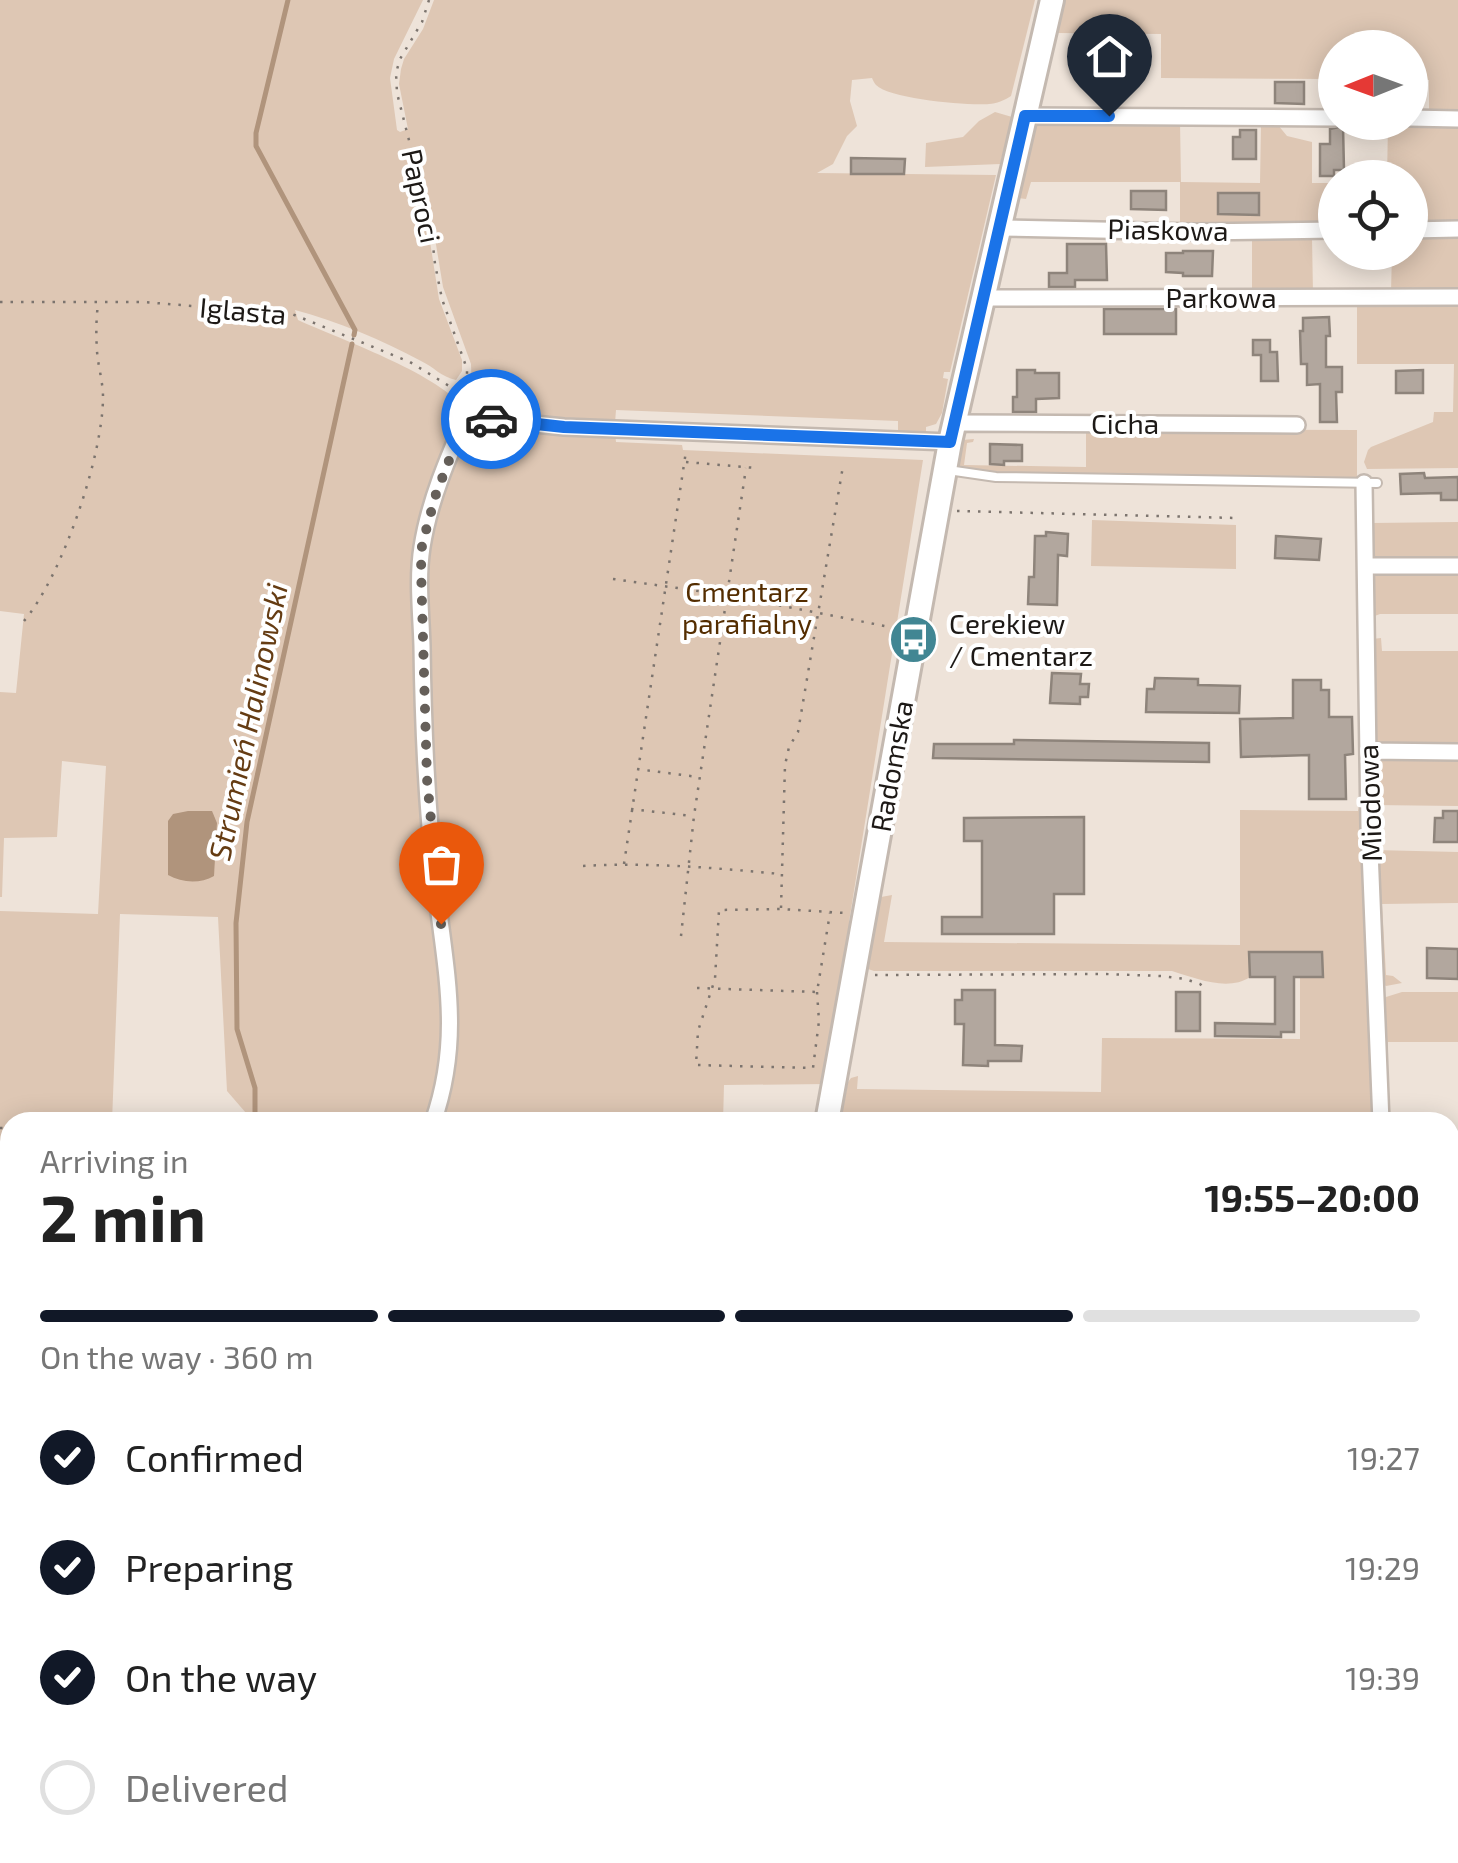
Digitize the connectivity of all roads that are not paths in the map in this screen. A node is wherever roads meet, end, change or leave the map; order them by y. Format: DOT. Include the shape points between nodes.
graph roads {
  1 [pos="1052,0"];
  2 [pos="1025,116"];
  3 [pos="1318,118"];
  4 [pos="1428,118"];
  5 [pos="1458,119"];
  6 [pos="1000,228"];
  7 [pos="1458,229"];
  8 [pos="1318,230"];
  9 [pos="1428,230"];
  10 [pos="1458,296"];
  11 [pos="984,298"];
  12 [pos="1296,425"];
  13 [pos="952,432"];
  14 [pos="945,470"];
  15 [pos="1371,483"];
  16 [pos="1366,566"];
  17 [pos="1458,566"];
  18 [pos="1368,751"];
  19 [pos="1458,752"];
  20 [pos="437,1112"];
  21 [pos="829,1112"];
  22 [pos="1381,1112"];
  1 -- 2 [label="street, Radomska"];
  2 -- 3 [label="street"];
  2 -- 6 [label="street, Radomska"];
  4 -- 5 [label="street"];
  6 -- 8 [label="street, Piaskowa"];
  6 -- 11 [label="street, Radomska"];
  7 -- 9 [label="street"];
  10 -- 11 [label="street, Parkowa"];
  11 -- 13 [label="street, Radomska"];
  12 -- 13 [label="street, Cicha"];
  13 -- 14 [label="street, Radomska"];
  13 -- 20 [label="street" via="564,427 466,417 436,494 421,568 427,779 450,986 450,1054"];
  14 -- 15 [label="lane" via="996,477"];
  14 -- 21 [label="street, Radomska"];
  15 -- 16 [label="street, Miodowa"];
  16 -- 17 [label="street"];
  16 -- 18 [label="street, Miodowa"];
  18 -- 19 [label="street"];
  18 -- 22 [label="street, Miodowa"];
}
